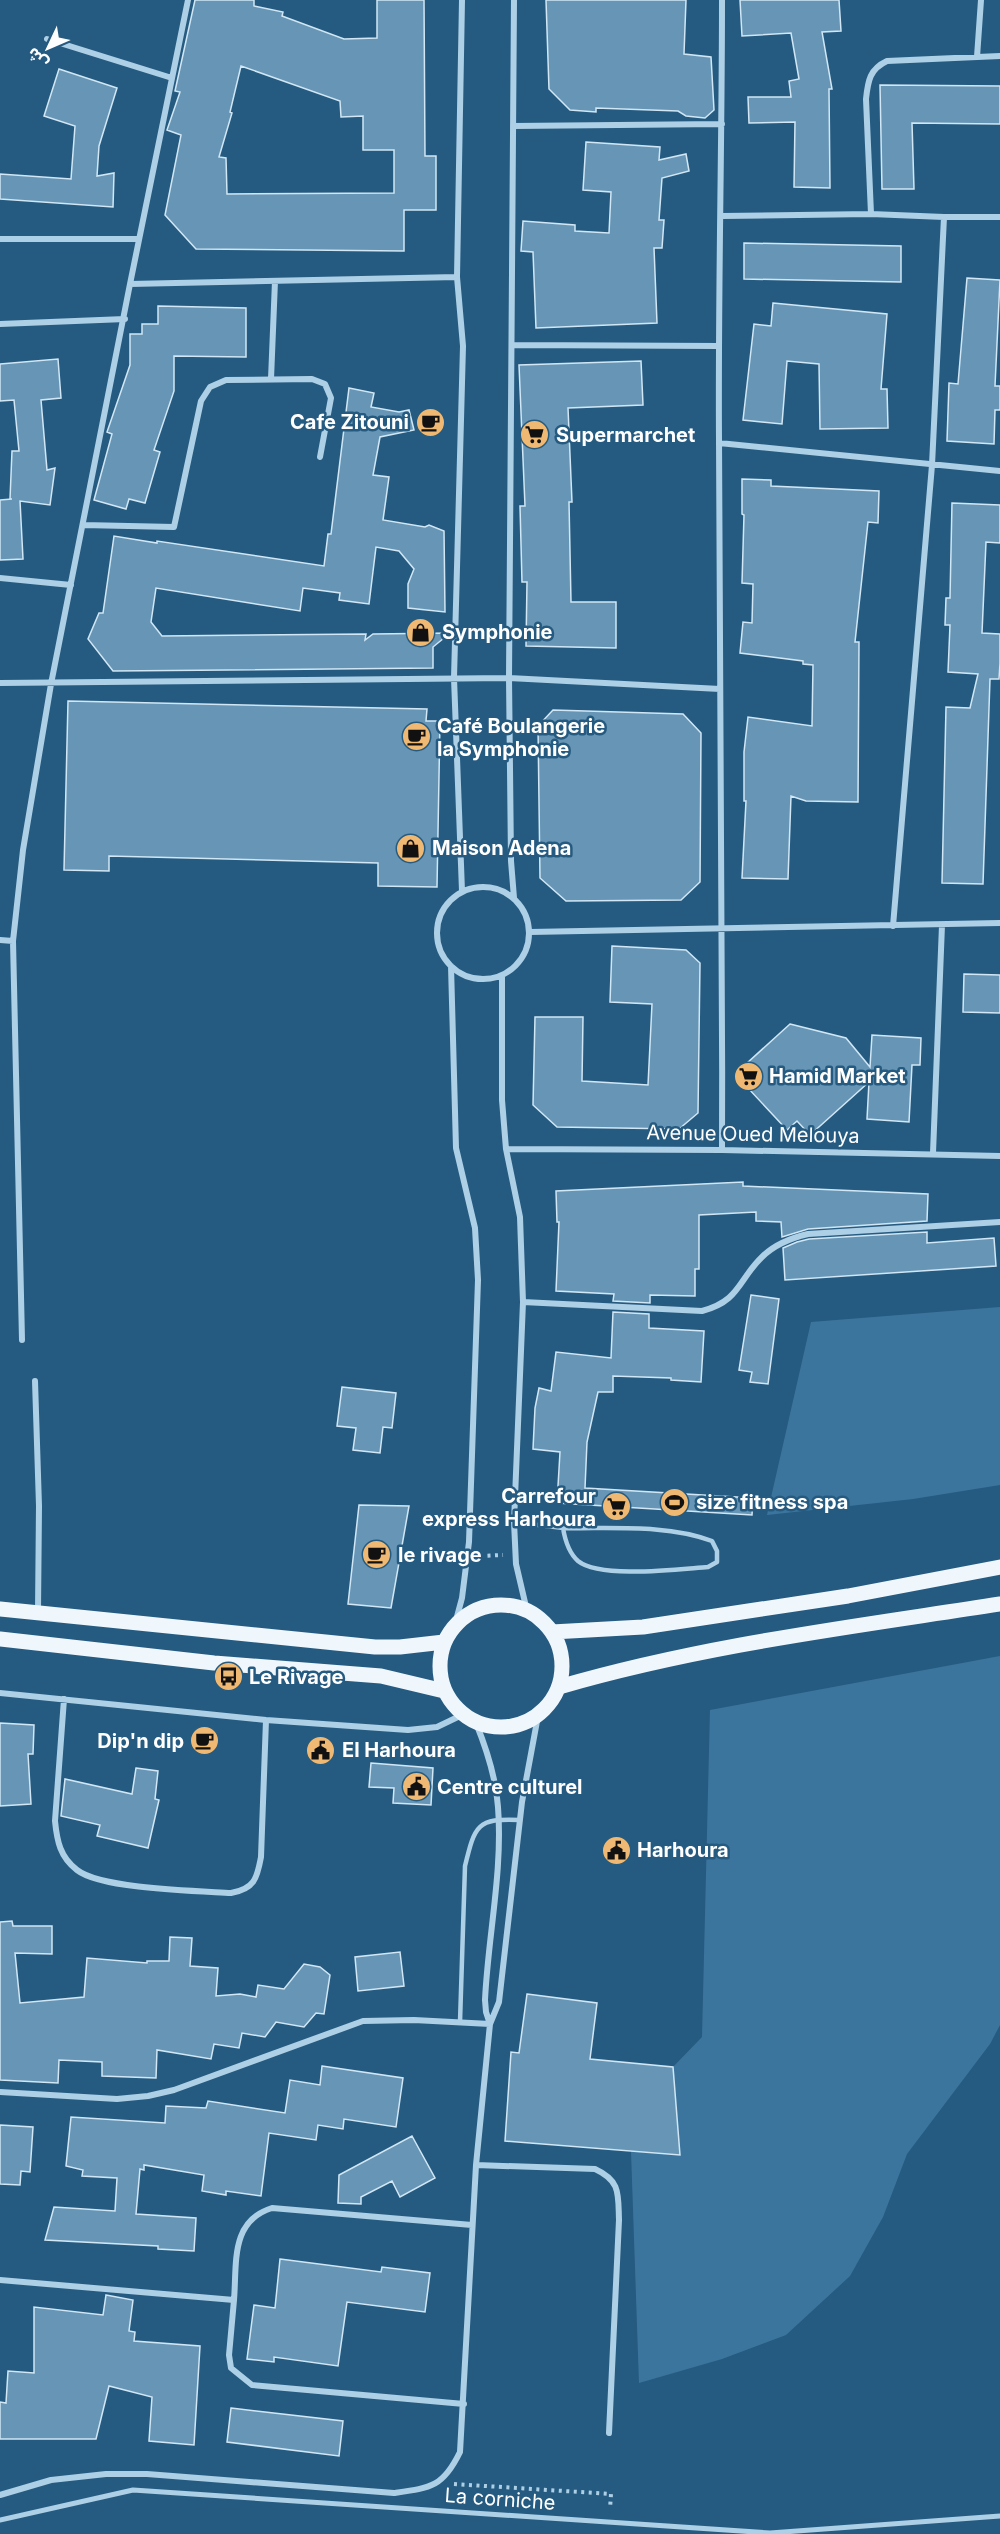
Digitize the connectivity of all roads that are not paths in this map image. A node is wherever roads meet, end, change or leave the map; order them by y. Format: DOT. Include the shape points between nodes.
graph roads {
  1 [pos="188,0"];
  2 [pos="462,0"];
  3 [pos="514,0"];
  4 [pos="722,0"];
  5 [pos="981,0"];
  6 [pos="47,39"];
  7 [pos="1000,56"];
  8 [pos="977,57"];
  9 [pos="172,78"];
  10 [pos="722,124"];
  11 [pos="513,126"];
  12 [pos="871,214"];
  13 [pos="722,216"];
  14 [pos="944,217"];
  15 [pos="1000,217"];
  16 [pos="0,239"];
  17 [pos="138,239"];
  18 [pos="457,277"];
  19 [pos="275,281"];
  20 [pos="130,284"];
  21 [pos="125,319"];
  22 [pos="0,324"];
  23 [pos="512,345"];
  24 [pos="719,346"];
  25 [pos="271,379"];
  26 [pos="719,443"];
  27 [pos="320,457"];
  28 [pos="932,465"];
  29 [pos="1000,471"];
  30 [pos="83,525"];
  31 [pos="0,578"];
  32 [pos="71,585"];
  33 [pos="454,678"];
  34 [pos="509,678"];
  35 [pos="0,683"];
  36 [pos="51,684"];
  37 [pos="720,689"];
  38 [pos="462,891"];
  39 [pos="514,898"];
  40 [pos="1000,923"];
  41 [pos="942,925"];
  42 [pos="893,926"];
  43 [pos="723,929"];
  44 [pos="530,932"];
  45 [pos="0,940"];
  46 [pos="13,941"];
  47 [pos="451,966"];
  48 [pos="502,975"];
  49 [pos="506,1149"];
  50 [pos="722,1150"];
  51 [pos="933,1153"];
  52 [pos="1000,1156"];
  53 [pos="1000,1222"];
  54 [pos="523,1302"];
  55 [pos="21,1340"];
  56 [pos="34,1381"];
  57 [pos="514,1522"];
  58 [pos="563,1528"];
  59 [pos="1000,1568"];
  60 [pos="1000,1604"];
  61 [pos="0,1609"];
  62 [pos="527,1611"];
  63 [pos="38,1613"];
  64 [pos="455,1624"];
  65 [pos="552,1632"];
  66 [pos="0,1639"];
  67 [pos="444,1642"];
  68 [pos="559,1687"];
  69 [pos="444,1690"];
  70 [pos="0,1693"];
  71 [pos="64,1699"];
  72 [pos="462,1715"];
  73 [pos="538,1716"];
  74 [pos="267,1720"];
  75 [pos="476,1723"];
  76 [pos="498,1819"];
  77 [pos="520,1820"];
  78 [pos="486,1976"];
  79 [pos="502,1977"];
  80 [pos="460,2022"];
  81 [pos="490,2024"];
  82 [pos="0,2092"];
  83 [pos="476,2165"];
  84 [pos="472,2225"];
  85 [pos="0,2280"];
  86 [pos="234,2300"];
  87 [pos="464,2404"];
  88 [pos="609,2433"];
  89 [pos="0,2495"];
  90 [pos="1000,2516"];
  91 [pos="0,2520"];
  1 -- 9 [label="street"];
  2 -- 18 [label="street"];
  3 -- 11 [label="street"];
  4 -- 10 [label="street"];
  5 -- 8 [label="street"];
  6 -- 9 [label="street"];
  7 -- 8 [label="street"];
  8 -- 12 [label="street" via="887,61 875,67 866,99"];
  9 -- 17 [label="street"];
  10 -- 11 [label="street"];
  10 -- 13 [label="street"];
  11 -- 23 [label="street"];
  12 -- 13 [label="street"];
  12 -- 14 [label="street"];
  13 -- 24 [label="street"];
  14 -- 15 [label="street"];
  14 -- 28 [label="street"];
  16 -- 17 [label="street"];
  17 -- 20 [label="street"];
  18 -- 19 [label="street"];
  18 -- 33 [label="street" via="463,346"];
  19 -- 20 [label="street"];
  19 -- 25 [label="street"];
  20 -- 21 [label="street"];
  21 -- 22 [label="street"];
  21 -- 30 [label="street"];
  23 -- 24 [label="street"];
  23 -- 34 [label="street"];
  24 -- 26 [label="street"];
  25 -- 27 [label="street" via="312,379 329,390"];
  25 -- 30 [label="street" via="226,380 205,393 174,526"];
  26 -- 28 [label="street"];
  26 -- 37 [label="street"];
  28 -- 29 [label="street"];
  28 -- 42 [label="street"];
  30 -- 32 [label="street"];
  31 -- 32 [label="street"];
  32 -- 36 [label="street"];
  33 -- 34 [label="street"];
  33 -- 36 [label="street"];
  33 -- 38 [label="street"];
  34 -- 37 [label="street"];
  34 -- 39 [label="street"];
  35 -- 36 [label="street"];
  36 -- 46 [label="street" via="23,850"];
  37 -- 43 [label="street"];
  38 -- 39 [label="street" via="498,889"];
  38 -- 47 [label="street" via="446,906 438,926 438,940"];
  39 -- 44 [label="street" via="525,913"];
  40 -- 41 [label="street"];
  41 -- 42 [label="street"];
  41 -- 51 [label="street"];
  42 -- 43 [label="street"];
  43 -- 44 [label="street"];
  43 -- 50 [label="street"];
  44 -- 48 [label="street" via="520,961"];
  45 -- 46 [label="street"];
  46 -- 55 [label="street"];
  47 -- 48 [label="street" via="480,979"];
  47 -- 64 [label="street" via="456,1148 477,1254 468,1556"];
  48 -- 49 [label="street"];
  49 -- 50 [label="street, Avenue Oued Melouya"];
  49 -- 54 [label="street" via="520,1217"];
  50 -- 51 [label="street, Avenue Oued Melouya"];
  51 -- 52 [label="street, Avenue Oued Melouya"];
  53 -- 54 [label="street" via="808,1234 787,1239 762,1256 729,1299 702,1311"];
  54 -- 57 [label="street"];
  56 -- 63 [label="street"];
  57 -- 58 [label="lane"];
  57 -- 62 [label="street"];
  58 -- 58 [label="lane" via="571,1553 580,1563 596,1570 708,1567 717,1562 712,1541 698,1536 655,1530"];
  59 -- 65 [label="main road" via="643,1628"];
  60 -- 68 [label="main road" via="694,1653 626,1667"];
  61 -- 63 [label="main road"];
  62 -- 64 [label="main road" via="497,1605 467,1614"];
  62 -- 65 [label="main road"];
  63 -- 67 [label="main road" via="375,1647"];
  64 -- 67 [label="main road"];
  65 -- 68 [label="main road" via="560,1650"];
  66 -- 69 [label="main road" via="214,1663 381,1676"];
  67 -- 69 [label="main road" via="439,1658"];
  68 -- 73 [label="main road"];
  69 -- 72 [label="main road"];
  70 -- 71 [label="street"];
  71 -- 74 [label="street"];
  71 -- 74 [label="street" via="57,1840 62,1854 77,1870 93,1880 113,1884 231,1893 245,1891 252,1884 261,1857"];
  72 -- 74 [label="street" via="437,1727 408,1730"];
  72 -- 75 [label="main road"];
  73 -- 75 [label="main road" via="508,1728"];
  73 -- 77 [label="street"];
  75 -- 76 [label="street" via="495,1783"];
  76 -- 77 [label="lane"];
  76 -- 78 [label="street" via="496,1885"];
  76 -- 80 [label="lane" via="486,1821 477,1830 465,1866"];
  77 -- 79 [label="street"];
  78 -- 79 [label="street"];
  78 -- 81 [label="street"];
  79 -- 81 [label="street" via="497,2013"];
  80 -- 81 [label="street"];
  80 -- 82 [label="street" via="363,2021 148,2096 117,2099"];
  81 -- 83 [label="street"];
  83 -- 84 [label="street"];
  83 -- 88 [label="street" via="595,2169 608,2175 616,2185 619,2220"];
  84 -- 86 [label="street" via="272,2208 259,2212 249,2219 239,2241"];
  84 -- 87 [label="street"];
  85 -- 86 [label="street"];
  86 -- 87 [label="street" via="231,2368 252,2385"];
  87 -- 89 [label="street" via="460,2452 439,2483 424,2489 394,2493 106,2474 51,2480"];
  90 -- 91 [label="street, La corniche" via="770,2532 133,2490"];
}
